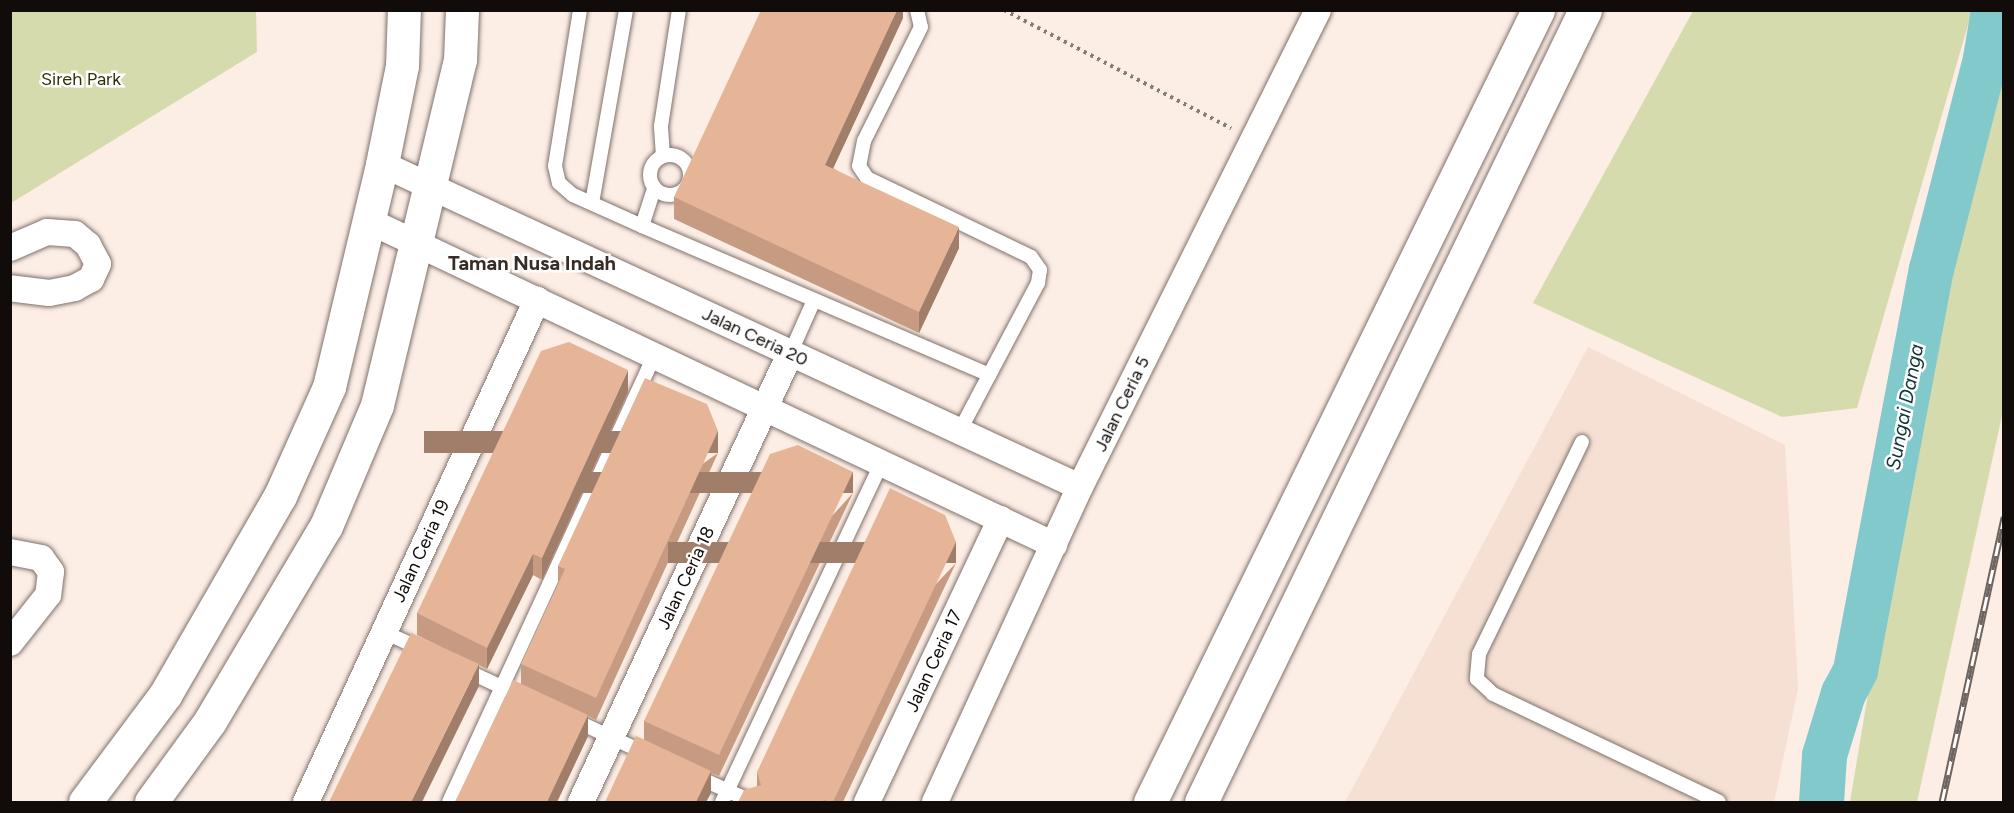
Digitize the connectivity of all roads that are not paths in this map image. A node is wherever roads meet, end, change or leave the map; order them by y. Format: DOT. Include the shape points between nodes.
graph roads {
  1 [pos="404,10"];
  2 [pos="462,10"];
  3 [pos="580,10"];
  4 [pos="626,10"];
  5 [pos="679,10"];
  6 [pos="917,10"];
  7 [pos="1318,10"];
  8 [pos="1538,10"];
  9 [pos="1585,10"];
  10 [pos="663,156"];
  11 [pos="382,164"];
  12 [pos="429,187"];
  13 [pos="654,188"];
  14 [pos="592,203"];
  15 [pos="369,221"];
  16 [pos="642,226"];
  17 [pos="416,243"];
  18 [pos="10,248"];
  19 [pos="10,288"];
  20 [pos="537,300"];
  21 [pos="814,300"];
  22 [pos="790,354"];
  23 [pos="655,356"];
  24 [pos="989,375"];
  25 [pos="765,407"];
  26 [pos="959,432"];
  27 [pos="1582,442"];
  28 [pos="882,462"];
  29 [pos="1080,487"];
  30 [pos="1001,519"];
  31 [pos="1054,545"];
  32 [pos="10,552"];
  33 [pos="384,632"];
  34 [pos="10,643"];
  35 [pos="502,687"];
  36 [pos="522,696"];
  37 [pos="562,715"];
  38 [pos="612,738"];
  39 [pos="664,762"];
  40 [pos="685,771"];
  41 [pos="724,797"];
  42 [pos="85,802"];
  43 [pos="151,802"];
  44 [pos="306,802"];
  45 [pos="449,802"];
  46 [pos="581,802"];
  47 [pos="753,802"];
  48 [pos="867,802"];
  49 [pos="935,802"];
  50 [pos="1150,802"];
  51 [pos="1201,802"];
  52 [pos="1719,802"];
  1 -- 11 [label="main road" via="402,66"];
  2 -- 12 [label="main road" via="460,60"];
  3 -- 14 [label="lane" via="555,166 559,183 573,195"];
  4 -- 14 [label="lane"];
  5 -- 10 [label="lane" via="662,116"];
  6 -- 24 [label="lane" via="921,27 864,141 859,166 867,178 1031,257 1040,270 1038,283"];
  7 -- 29 [label="street, Jalan Ceria 5"];
  8 -- 50 [label="main road"];
  9 -- 51 [label="main road"];
  10 -- 13 [label="lane" via="651,169"];
  10 -- 13 [label="lane" via="683,159 691,178 684,190 672,196"];
  11 -- 12 [label="street, Jalan Ceria 20"];
  11 -- 15 [label="main road"];
  12 -- 17 [label="main road"];
  12 -- 22 [label="street, Jalan Ceria 20"];
  13 -- 16 [label="lane"];
  14 -- 16 [label="lane"];
  15 -- 17 [label="street"];
  15 -- 42 [label="main road" via="328,387 280,496 165,695"];
  16 -- 21 [label="lane"];
  17 -- 20 [label="street"];
  17 -- 43 [label="main road" via="377,405 326,526 210,721"];
  18 -- 19 [label="street" via="47,232 75,234 88,244 98,264 91,279 75,288 49,293"];
  20 -- 23 [label="street"];
  20 -- 33 [label="street, Jalan Ceria 19"];
  21 -- 22 [label="lane"];
  21 -- 24 [label="lane"];
  22 -- 25 [label="street, Jalan Ceria 18"];
  22 -- 26 [label="street, Jalan Ceria 20"];
  23 -- 25 [label="street"];
  23 -- 35 [label="lane"];
  24 -- 26 [label="lane"];
  25 -- 28 [label="street"];
  25 -- 38 [label="street, Jalan Ceria 18"];
  26 -- 29 [label="street, Jalan Ceria 20"];
  27 -- 52 [label="lane" via="1479,654 1477,679 1493,694"];
  28 -- 30 [label="street"];
  28 -- 41 [label="lane"];
  29 -- 31 [label="street, Jalan Ceria 5"];
  30 -- 31 [label="street"];
  30 -- 48 [label="street, Jalan Ceria 17"];
  31 -- 49 [label="street, Jalan Ceria 5"];
  32 -- 34 [label="street" via="41,558 51,572 48,595"];
  33 -- 35 [label="lane"];
  33 -- 44 [label="street, Jalan Ceria 19"];
  35 -- 36 [label="lane"];
  35 -- 45 [label="lane"];
  37 -- 38 [label="lane"];
  38 -- 39 [label="lane"];
  38 -- 46 [label="street, Jalan Ceria 18"];
  40 -- 41 [label="lane"];
  41 -- 47 [label="lane"];
}
